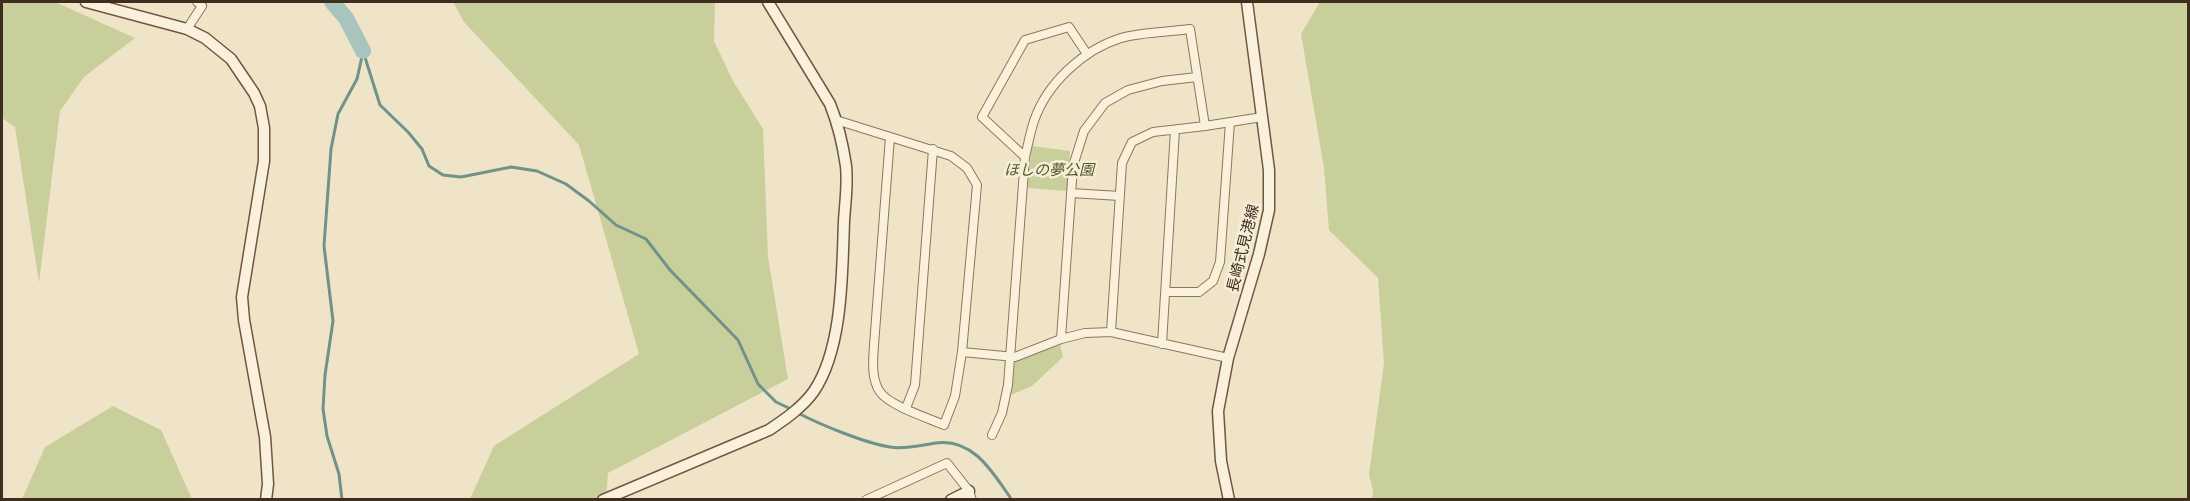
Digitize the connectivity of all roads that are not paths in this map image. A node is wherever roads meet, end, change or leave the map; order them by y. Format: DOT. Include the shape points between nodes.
graph roads {
  1 [pos="86,2"];
  2 [pos="197,2"];
  3 [pos="768,2"];
  4 [pos="1247,2"];
  5 [pos="187,30"];
  6 [pos="1087,54"];
  7 [pos="1197,77"];
  8 [pos="1262,117"];
  9 [pos="836,120"];
  10 [pos="1230,122"];
  11 [pos="1205,126"];
  12 [pos="1175,130"];
  13 [pos="890,137"];
  14 [pos="933,149"];
  15 [pos="1025,157"];
  16 [pos="1071,193"];
  17 [pos="1120,196"];
  18 [pos="1166,292"];
  19 [pos="1111,332"];
  20 [pos="1061,339"];
  21 [pos="1162,344"];
  22 [pos="962,352"];
  23 [pos="1010,356"];
  24 [pos="1228,358"];
  25 [pos="906,408"];
  26 [pos="992,435"];
  27 [pos="970,495"];
  28 [pos="266,500"];
  29 [pos="603,500"];
  30 [pos="866,500"];
  31 [pos="951,500"];
  32 [pos="1228,500"];
  1 -- 5 [label="street"];
  2 -- 5 [label="street" via="202,6"];
  3 -- 9 [label="street"];
  4 -- 8 [label="street, 長崎式見港線"];
  5 -- 28 [label="street" via="231,59 254,93 264,128 264,161 243,297 265,437"];
  6 -- 7 [label="street" via="1122,38 1190,29"];
  6 -- 15 [label="street" via="1048,93 1034,121"];
  6 -- 15 [label="street" via="1069,27 1025,40 982,117"];
  7 -- 11 [label="street"];
  7 -- 16 [label="street" via="1128,90 1106,103 1084,131 1073,166"];
  8 -- 10 [label="street"];
  8 -- 24 [label="street, 長崎式見港線" via="1269,170 1269,210"];
  9 -- 13 [label="street"];
  9 -- 29 [label="street" via="846,169 842,272 836,335 813,393 769,430"];
  10 -- 11 [label="street"];
  10 -- 18 [label="street" via="1220,262 1213,281 1199,292"];
  11 -- 12 [label="street"];
  12 -- 17 [label="street" via="1153,132 1132,142 1122,163"];
  12 -- 18 [label="street"];
  13 -- 14 [label="street"];
  13 -- 25 [label="street" via="873,365 881,393"];
  14 -- 22 [label="street" via="967,168 977,185"];
  14 -- 25 [label="street" via="915,385"];
  15 -- 23 [label="street"];
  16 -- 17 [label="street"];
  16 -- 20 [label="street"];
  17 -- 19 [label="street"];
  18 -- 21 [label="street"];
  19 -- 20 [label="street"];
  19 -- 21 [label="street"];
  20 -- 23 [label="street"];
  21 -- 24 [label="street"];
  22 -- 23 [label="street"];
  22 -- 25 [label="street" via="955,396 944,425"];
  23 -- 26 [label="street" via="1002,413"];
  24 -- 32 [label="street, 長崎式見港線" via="1218,411"];
  27 -- 30 [label="street" via="947,463"];
  27 -- 31 [label="street"];
}
